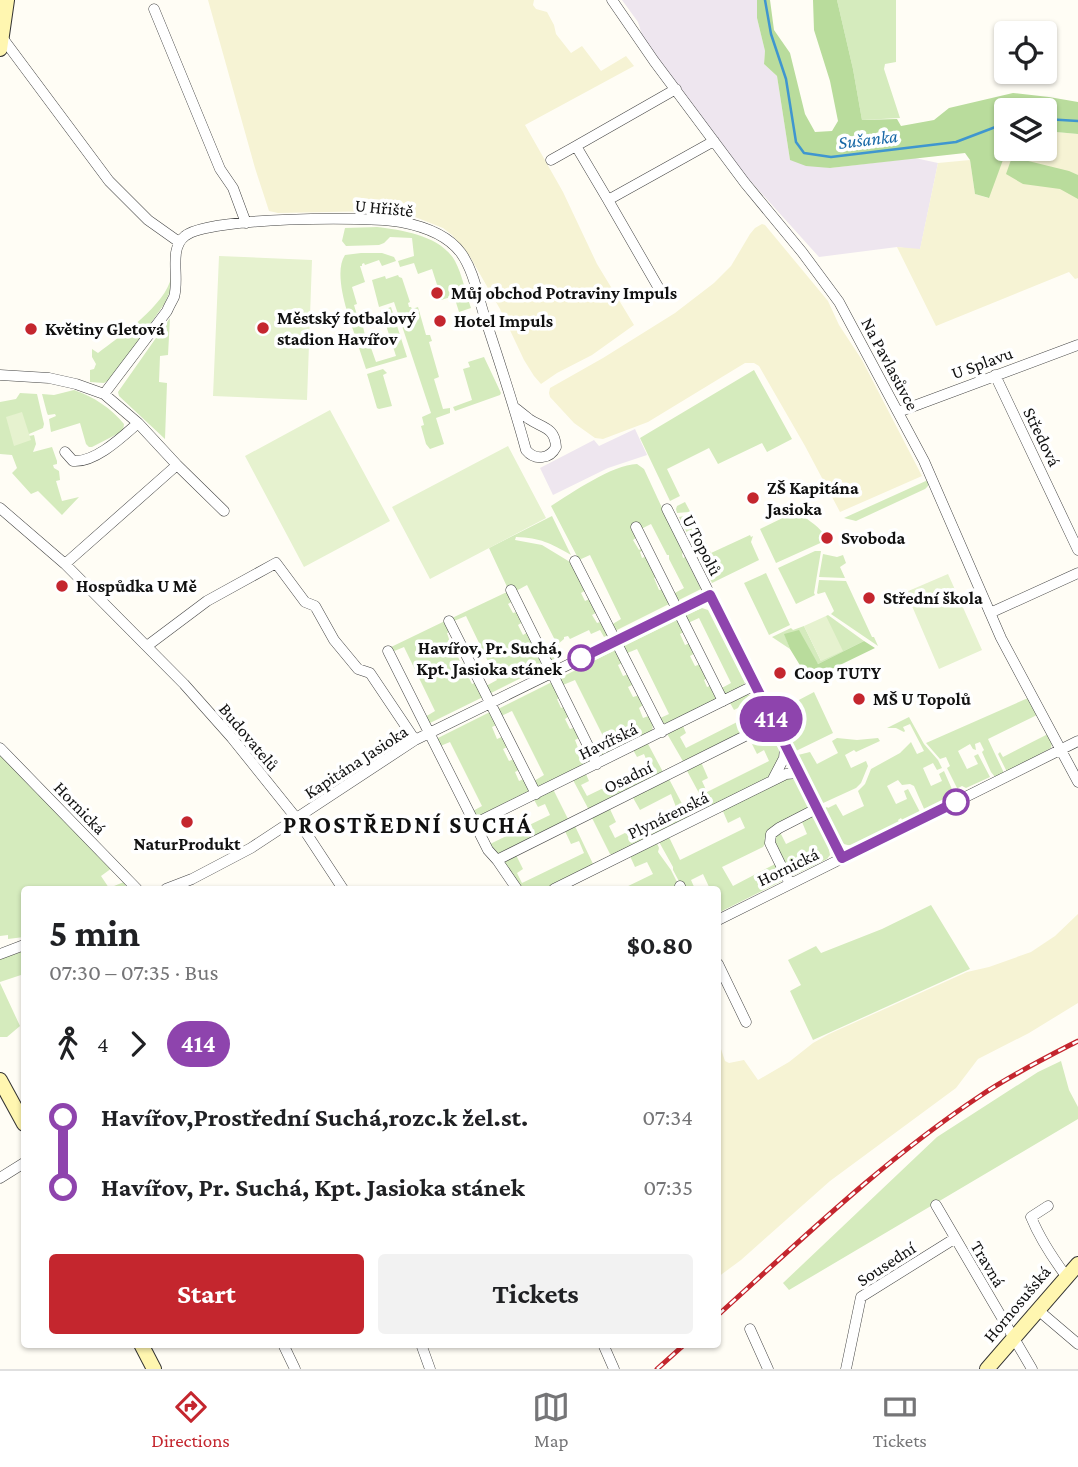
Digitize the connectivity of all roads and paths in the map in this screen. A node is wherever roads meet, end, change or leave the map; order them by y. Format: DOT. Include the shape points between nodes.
graph roads {
  1 [pos="7,0"];
  2 [pos="612,0"];
  3 [pos="154,9"];
  4 [pos="1,42"];
  5 [pos="676,89"];
  6 [pos="714,141"];
  7 [pos="576,146"];
  8 [pos="551,160"];
  9 [pos="608,200"];
  10 [pos="246,223"];
  11 [pos="179,242"];
  12 [pos="662,292"];
  13 [pos="1078,345"];
  14 [pos="0,375"];
  15 [pos="995,375"];
  16 [pos="104,394"];
  17 [pos="515,408"];
  18 [pos="898,412"];
  19 [pos="138,423"];
  20 [pos="65,452"];
  21 [pos="177,465"];
  22 [pos="0,508"];
  23 [pos="667,509"];
  24 [pos="224,511"];
  25 [pos="636,527"];
  26 [pos="1078,550"];
  27 [pos="575,561"];
  28 [pos="65,564"];
  29 [pos="1078,573"];
  30 [pos="511,590"];
  31 [pos="710,595"];
  32 [pos="677,610"];
  33 [pos="990,613"];
  34 [pos="449,621"];
  35 [pos="615,641"];
  36 [pos="147,646"];
  37 [pos="388,651"];
  38 [pos="553,672"];
  39 [pos="755,685"];
  40 [pos="723,701"];
  41 [pos="490,703"];
  42 [pos="773,722"];
  43 [pos="662,732"];
  44 [pos="428,734"];
  45 [pos="415,740"];
  46 [pos="1078,741"];
  47 [pos="0,748"];
  48 [pos="785,748"];
  49 [pos="1062,750"];
  50 [pos="597,764"];
  51 [pos="798,773"];
  52 [pos="772,781"];
  53 [pos="1078,782"];
  54 [pos="536,794"];
  55 [pos="816,809"];
  56 [pos="297,819"];
  57 [pos="474,824"];
  58 [pos="842,858"];
  59 [pos="497,860"];
  60 [pos="790,884"];
  61 [pos="134,886"];
  62 [pos="174,886"];
  63 [pos="341,886"];
  64 [pos="515,886"];
  65 [pos="560,886"];
  66 [pos="721,918"];
  67 [pos="21,945"];
  68 [pos="0,954"];
  69 [pos="721,970"];
  70 [pos="746,1022"];
  71 [pos="0,1080"];
  72 [pos="21,1114"];
  73 [pos="21,1165"];
  74 [pos="0,1178"];
  75 [pos="936,1205"];
  76 [pos="1048,1206"];
  77 [pos="954,1239"];
  78 [pos="1078,1264"];
  79 [pos="1066,1276"];
  80 [pos="1038,1310"];
  81 [pos="750,1329"];
  82 [pos="1014,1339"];
  83 [pos="1078,1344"];
  84 [pos="143,1348"];
  85 [pos="285,1348"];
  86 [pos="422,1348"];
  87 [pos="604,1348"];
  88 [pos="611,1367"];
  89 [pos="153,1369"];
  90 [pos="295,1369"];
  91 [pos="430,1369"];
  92 [pos="768,1369"];
  93 [pos="846,1369"];
  94 [pos="987,1369"];
  95 [pos="1032,1369"];
  1 -- 4 [label="street"];
  2 -- 5 [label="street, Na Pavlasůvce"];
  3 -- 10 [label="street"];
  4 -- 11 [label="street" via="109,181"];
  5 -- 6 [label="street, Na Pavlasůvce"];
  5 -- 7 [label="street"];
  6 -- 9 [label="street"];
  6 -- 18 [label="street, Na Pavlasůvce" via="839,302"];
  7 -- 8 [label="street"];
  7 -- 9 [label="street"];
  9 -- 12 [label="street"];
  10 -- 11 [label="street, U Hřiště" via="200,229"];
  10 -- 17 [label="street, U Hřiště" via="379,220 421,227 447,240 461,253 472,275"];
  11 -- 16 [label="street" via="174,296 167,311"];
  13 -- 15 [label="street, U Splavu"];
  14 -- 16 [label="street" via="49,378"];
  15 -- 18 [label="street, U Splavu"];
  15 -- 26 [label="street, Středová"];
  16 -- 19 [label="street"];
  17 -- 17 [label="street, U Hřiště" via="529,454 550,454 556,447 552,432"];
  18 -- 33 [label="street, Na Pavlasůvce"];
  19 -- 20 [label="street" via="105,450 85,459 73,461"];
  19 -- 21 [label="street"];
  21 -- 24 [label="street"];
  21 -- 28 [label="street"];
  22 -- 28 [label="street, Budovatelů"];
  23 -- 31 [label="street, U Topolů"];
  25 -- 32 [label="street"];
  27 -- 35 [label="street"];
  28 -- 36 [label="street, Budovatelů"];
  29 -- 33 [label="street"];
  30 -- 38 [label="street"];
  31 -- 32 [label="street, Kapitána Jasioka"];
  31 -- 39 [label="street, U Topolů"];
  32 -- 35 [label="street, Kapitána Jasioka"];
  32 -- 40 [label="street"];
  33 -- 49 [label="street, Na Pavlasůvce"];
  34 -- 41 [label="street"];
  35 -- 38 [label="street, Kapitána Jasioka"];
  35 -- 43 [label="street"];
  36 -- 45 [label="street" via="207,601 276,563 305,602 315,606 358,669 370,673"];
  36 -- 56 [label="street, Budovatelů" via="232,738"];
  37 -- 44 [label="street"];
  38 -- 41 [label="street, Kapitána Jasioka"];
  38 -- 50 [label="street"];
  39 -- 40 [label="street, Havířská"];
  39 -- 42 [label="street, U Topolů"];
  40 -- 43 [label="street, Havířská"];
  41 -- 44 [label="street, Kapitána Jasioka"];
  41 -- 54 [label="street"];
  42 -- 48 [label="street, U Topolů"];
  42 -- 59 [label="street, Osadní"];
  43 -- 50 [label="street, Havířská"];
  44 -- 45 [label="street, Kapitána Jasioka"];
  44 -- 57 [label="street"];
  45 -- 56 [label="street, Kapitána Jasioka"];
  46 -- 49 [label="street, Hornická"];
  47 -- 61 [label="street, Hornická"];
  48 -- 51 [label="street, U Topolů"];
  48 -- 52 [label="street"];
  49 -- 53 [label="street, Na Pavlasůvce"];
  49 -- 58 [label="street, Hornická"];
  50 -- 54 [label="street, Havířská"];
  51 -- 52 [label="street, Plynárenská"];
  51 -- 55 [label="street, U Topolů"];
  52 -- 65 [label="street, Plynárenská"];
  54 -- 57 [label="street, Havířská"];
  55 -- 58 [label="street, U Topolů"];
  55 -- 60 [label="street" via="771,834 770,843"];
  56 -- 62 [label="street, Kapitána Jasioka" via="246,851"];
  56 -- 63 [label="street, Budovatelů"];
  57 -- 59 [label="street"];
  58 -- 60 [label="street, Hornická"];
  59 -- 64 [label="street"];
  60 -- 66 [label="street, Hornická"];
  67 -- 68 [label="street"];
  69 -- 70 [label="street"];
  71 -- 72 [label="street"];
  73 -- 74 [label="street"];
  75 -- 77 [label="street, Travná"];
  76 -- 79 [label="street" via="1031,1217"];
  77 -- 82 [label="street, Travná"];
  77 -- 93 [label="street, Sousední" via="861,1297"];
  78 -- 79 [label="street, Hornosušská"];
  79 -- 80 [label="street, Hornosušská"];
  80 -- 82 [label="street, Hornosušská"];
  80 -- 83 [label="street"];
  81 -- 92 [label="street"];
  82 -- 94 [label="street, Hornosušská"];
  82 -- 95 [label="street, Travná"];
  84 -- 89 [label="street"];
  85 -- 90 [label="street"];
  86 -- 91 [label="street"];
  87 -- 88 [label="street"];
}
